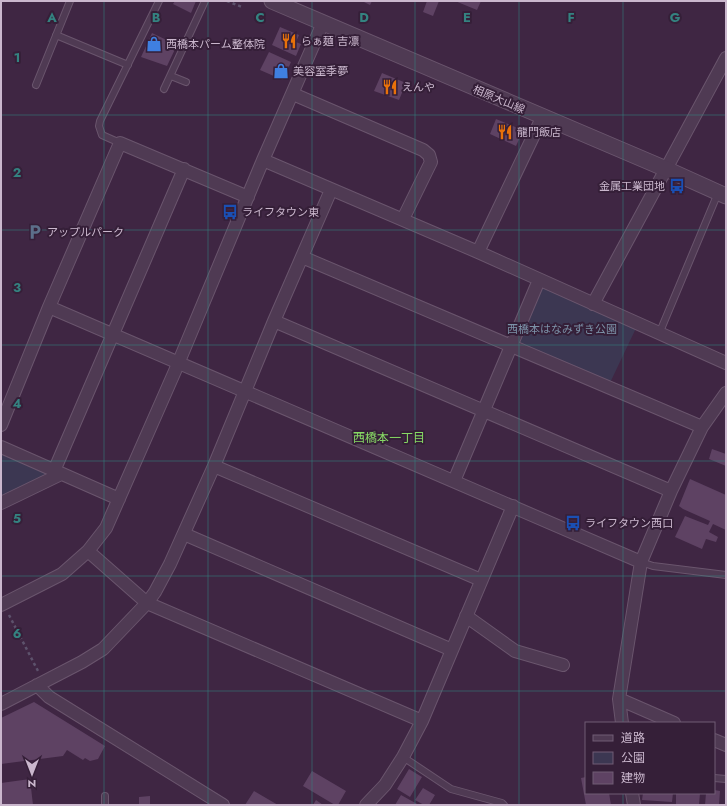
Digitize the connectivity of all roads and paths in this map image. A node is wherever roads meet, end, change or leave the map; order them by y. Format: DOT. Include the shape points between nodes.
graph roads {
  1 [pos="70,1"];
  2 [pos="159,1"];
  3 [pos="205,1"];
  4 [pos="227,1"];
  5 [pos="272,1"];
  6 [pos="242,7"];
  7 [pos="323,23"];
  8 [pos="56,35"];
  9 [pos="726,58"];
  10 [pos="128,65"];
  11 [pos="171,76"];
  12 [pos="186,82"];
  13 [pos="36,85"];
  14 [pos="164,89"];
  15 [pos="292,94"];
  16 [pos="542,118"];
  17 [pos="120,143"];
  18 [pos="263,160"];
  19 [pos="184,169"];
  20 [pos="666,169"];
  21 [pos="331,190"];
  22 [pos="722,195"];
  23 [pos="248,197"];
  24 [pos="403,220"];
  25 [pos="478,252"];
  26 [pos="302,256"];
  27 [pos="539,280"];
  28 [pos="593,304"];
  29 [pos="49,307"];
  30 [pos="274,321"];
  31 [pos="659,334"];
  32 [pos="112,335"];
  33 [pos="512,346"];
  34 [pos="178,363"];
  35 [pos="726,363"];
  36 [pos="244,392"];
  37 [pos="726,393"];
  38 [pos="483,412"];
  39 [pos="1,426"];
  40 [pos="702,427"];
  41 [pos="1,447"];
  42 [pos="214,466"];
  43 [pos="58,472"];
  44 [pos="454,481"];
  45 [pos="672,491"];
  46 [pos="119,499"];
  47 [pos="1,503"];
  48 [pos="513,506"];
  49 [pos="184,534"];
  50 [pos="88,551"];
  51 [pos="641,562"];
  52 [pos="726,575"];
  53 [pos="481,580"];
  54 [pos="147,604"];
  55 [pos="2,605"];
  56 [pos="466,616"];
  57 [pos="452,650"];
  58 [pos="563,665"];
  59 [pos="40,684"];
  60 [pos="619,699"];
  61 [pos="1,704"];
  62 [pos="422,722"];
  63 [pos="622,722"];
  64 [pos="672,722"];
  65 [pos="715,740"];
  66 [pos="726,745"];
  67 [pos="403,757"];
  68 [pos="715,778"];
  69 [pos="726,779"];
  70 [pos="632,794"];
  71 [pos="105,796"];
  72 [pos="105,805"];
  73 [pos="223,805"];
  74 [pos="366,805"];
  75 [pos="504,805"];
  76 [pos="634,805"];
  1 -- 8 [label="lane"];
  2 -- 10 [label="lane"];
  3 -- 11 [label="lane"];
  4 -- 6 [label="path"];
  5 -- 7 [label="street, 相原大山線"];
  7 -- 15 [label="street"];
  7 -- 16 [label="street, 相原大山線"];
  8 -- 10 [label="lane"];
  8 -- 13 [label="lane"];
  9 -- 20 [label="street"];
  10 -- 17 [label="lane" via="99,126 102,135"];
  11 -- 12 [label="lane"];
  11 -- 14 [label="lane"];
  15 -- 18 [label="street"];
  15 -- 24 [label="street" via="416,147 429,155 431,162"];
  16 -- 20 [label="street, 相原大山線"];
  16 -- 25 [label="street"];
  17 -- 19 [label="street"];
  17 -- 29 [label="street"];
  18 -- 21 [label="street"];
  18 -- 23 [label="street"];
  19 -- 23 [label="street"];
  19 -- 32 [label="street"];
  20 -- 22 [label="street, 相原大山線"];
  20 -- 28 [label="street"];
  21 -- 24 [label="street"];
  21 -- 26 [label="street"];
  22 -- 31 [label="lane"];
  23 -- 34 [label="street"];
  24 -- 25 [label="street"];
  25 -- 27 [label="street"];
  26 -- 30 [label="street"];
  26 -- 33 [label="street"];
  27 -- 28 [label="street"];
  27 -- 33 [label="street"];
  28 -- 31 [label="street"];
  29 -- 32 [label="street"];
  29 -- 39 [label="street"];
  30 -- 36 [label="street"];
  30 -- 38 [label="street"];
  31 -- 35 [label="street"];
  32 -- 34 [label="street"];
  32 -- 43 [label="street"];
  33 -- 38 [label="street"];
  33 -- 40 [label="street"];
  34 -- 36 [label="street"];
  34 -- 46 [label="street"];
  36 -- 42 [label="street"];
  36 -- 44 [label="street"];
  37 -- 40 [label="street"];
  38 -- 44 [label="street"];
  38 -- 45 [label="street"];
  40 -- 45 [label="street"];
  41 -- 43 [label="street"];
  42 -- 49 [label="street"];
  42 -- 53 [label="street"];
  43 -- 46 [label="street"];
  43 -- 47 [label="street"];
  44 -- 48 [label="street"];
  45 -- 51 [label="street"];
  46 -- 50 [label="street" via="106,528"];
  48 -- 51 [label="street"];
  48 -- 53 [label="street"];
  49 -- 54 [label="street"];
  49 -- 57 [label="street"];
  50 -- 54 [label="street"];
  50 -- 55 [label="street" via="62,574"];
  51 -- 52 [label="lane" via="653,566"];
  51 -- 60 [label="street"];
  53 -- 56 [label="street"];
  54 -- 59 [label="street" via="103,649"];
  54 -- 62 [label="street"];
  55 -- 59 [label="path"];
  56 -- 57 [label="street"];
  56 -- 58 [label="street" via="515,652"];
  57 -- 62 [label="street"];
  59 -- 61 [label="street"];
  59 -- 73 [label="street" via="49,698"];
  60 -- 63 [label="street"];
  60 -- 64 [label="street"];
  62 -- 67 [label="street"];
  65 -- 66 [label="street"];
  67 -- 74 [label="street" via="384,785"];
  67 -- 75 [label="lane" via="451,789"];
  68 -- 69 [label="lane"];
  70 -- 76 [label="street"];
  71 -- 72 [label="lane"];
}
